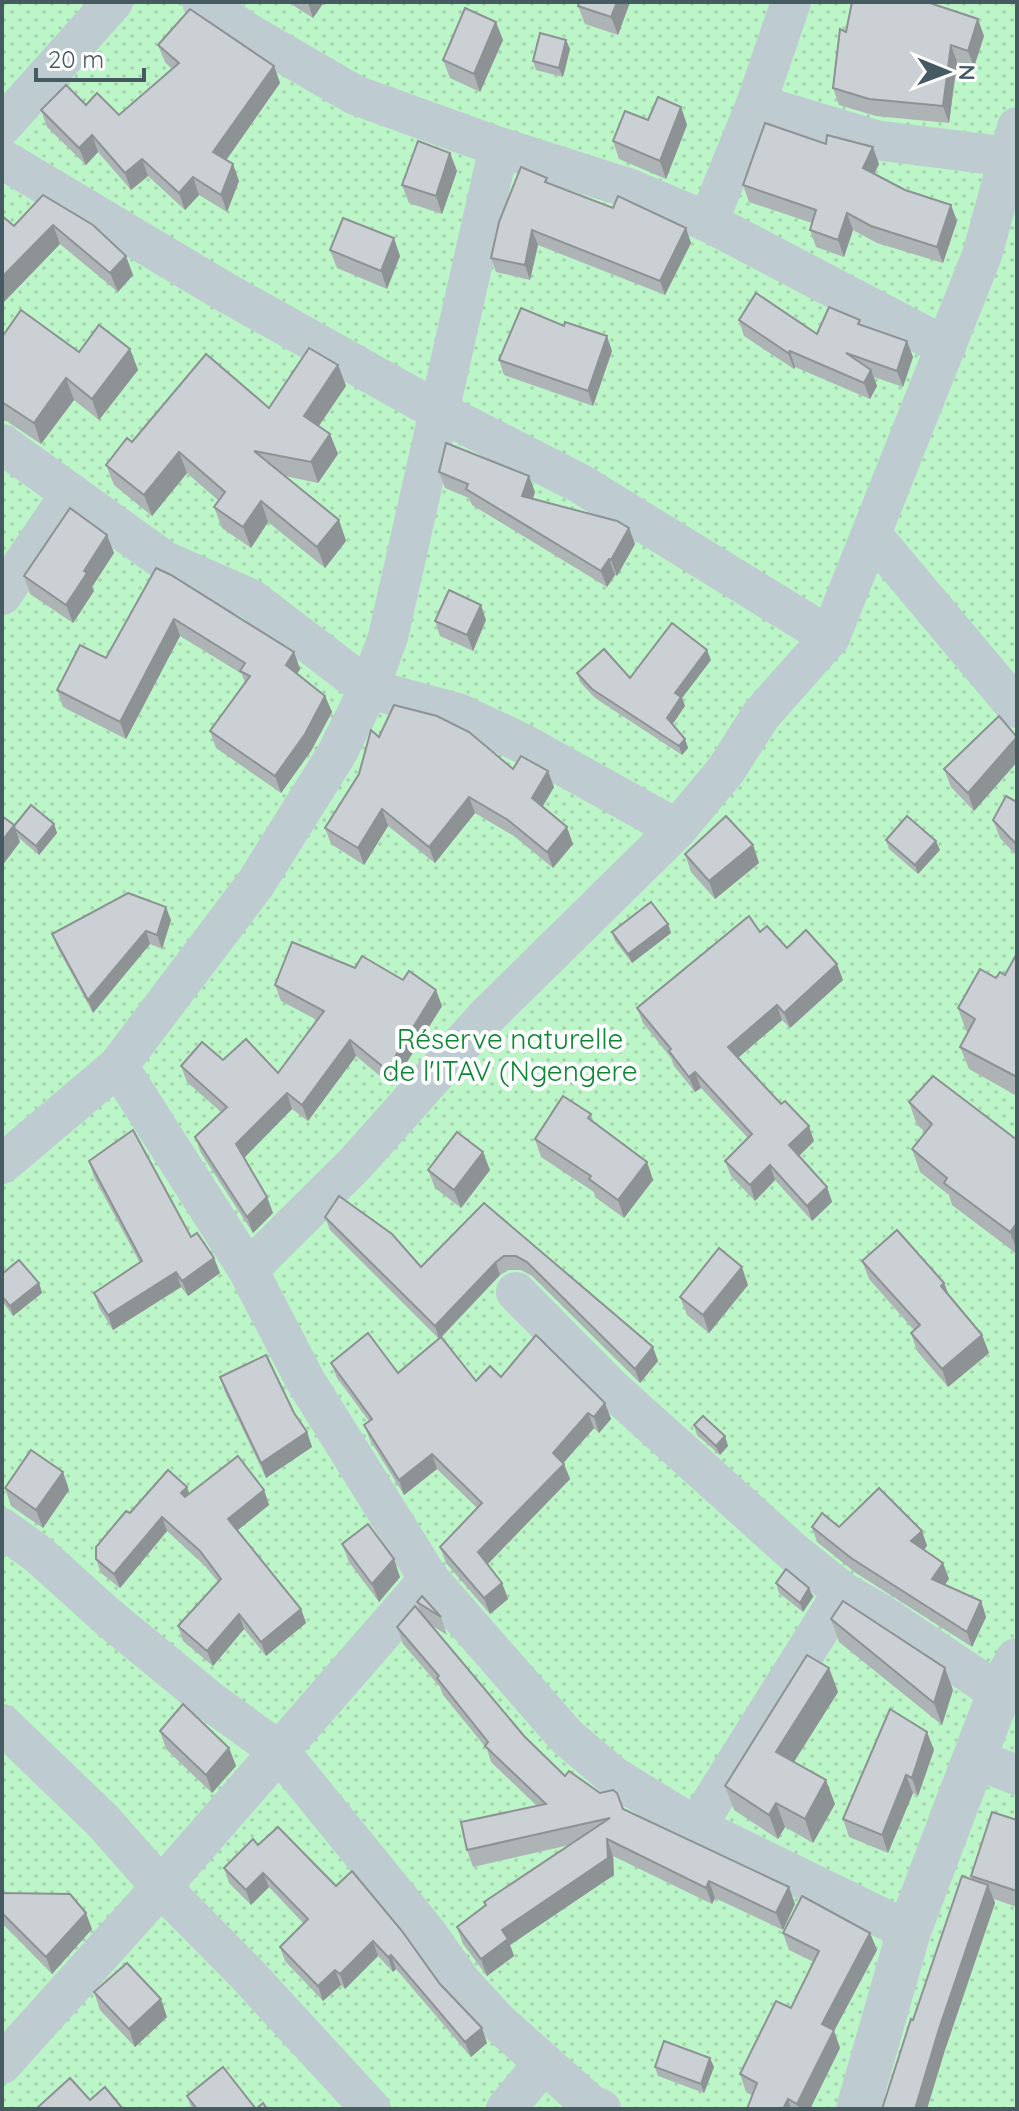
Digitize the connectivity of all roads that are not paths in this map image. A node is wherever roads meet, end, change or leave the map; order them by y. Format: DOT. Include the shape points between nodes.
graph roads {
  1 [pos="113,2"];
  2 [pos="202,2"];
  3 [pos="791,2"];
  4 [pos="756,104"];
  5 [pos="2,126"];
  6 [pos="499,147"];
  7 [pos="1015,147"];
  8 [pos="2,159"];
  9 [pos="708,222"];
  10 [pos="946,347"];
  11 [pos="438,411"];
  12 [pos="2,444"];
  13 [pos="71,493"];
  14 [pos="872,535"];
  15 [pos="2,595"];
  16 [pos="830,637"];
  17 [pos="369,689"];
  18 [pos="1017,708"];
  19 [pos="677,829"];
  20 [pos="118,1066"];
  21 [pos="2,1164"];
  22 [pos="248,1270"];
  23 [pos="516,1292"];
  24 [pos="2,1528"];
  25 [pos="429,1579"];
  26 [pos="843,1592"];
  27 [pos="1008,1677"];
  28 [pos="2,1724"];
  29 [pos="279,1751"];
  30 [pos="975,1759"];
  31 [pos="1017,1775"];
  32 [pos="696,1827"];
  33 [pos="161,1887"];
  34 [pos="909,1931"];
  35 [pos="2,2064"];
  36 [pos="543,2064"];
  37 [pos="371,2109"];
  38 [pos="506,2109"];
  39 [pos="601,2109"];
  40 [pos="858,2109"];
  1 -- 5 [label="street"];
  2 -- 6 [label="street" via="355,95"];
  3 -- 4 [label="street"];
  4 -- 7 [label="street" via="875,140"];
  4 -- 9 [label="street"];
  6 -- 9 [label="street" via="628,188"];
  6 -- 11 [label="street"];
  7 -- 10 [label="street" via="982,255"];
  8 -- 11 [label="street"];
  9 -- 10 [label="street"];
  10 -- 14 [label="street"];
  11 -- 16 [label="street" via="579,483"];
  11 -- 17 [label="street" via="388,637"];
  12 -- 13 [label="street"];
  13 -- 15 [label="street"];
  13 -- 17 [label="street" via="165,561 251,599"];
  14 -- 16 [label="street"];
  14 -- 18 [label="street"];
  16 -- 19 [label="street" via="761,715 726,770"];
  17 -- 19 [label="street" via="458,713"];
  17 -- 20 [label="street" via="336,755 256,883"];
  19 -- 22 [label="street" via="485,1018 355,1164"];
  20 -- 21 [label="street"];
  20 -- 22 [label="street"];
  22 -- 25 [label="street" via="305,1380"];
  23 -- 26 [label="street" via="611,1388"];
  24 -- 29 [label="street" via="210,1701"];
  25 -- 29 [label="street"];
  25 -- 32 [label="street" via="566,1736 613,1776"];
  26 -- 27 [label="street"];
  26 -- 32 [label="street"];
  27 -- 30 [label="street"];
  28 -- 33 [label="street" via="103,1821"];
  29 -- 33 [label="street"];
  29 -- 36 [label="street" via="462,1983"];
  30 -- 31 [label="street"];
  30 -- 34 [label="street"];
  32 -- 34 [label="street"];
  33 -- 35 [label="street"];
  33 -- 37 [label="street"];
  34 -- 40 [label="street"];
  36 -- 38 [label="street"];
  36 -- 39 [label="street"];
}
